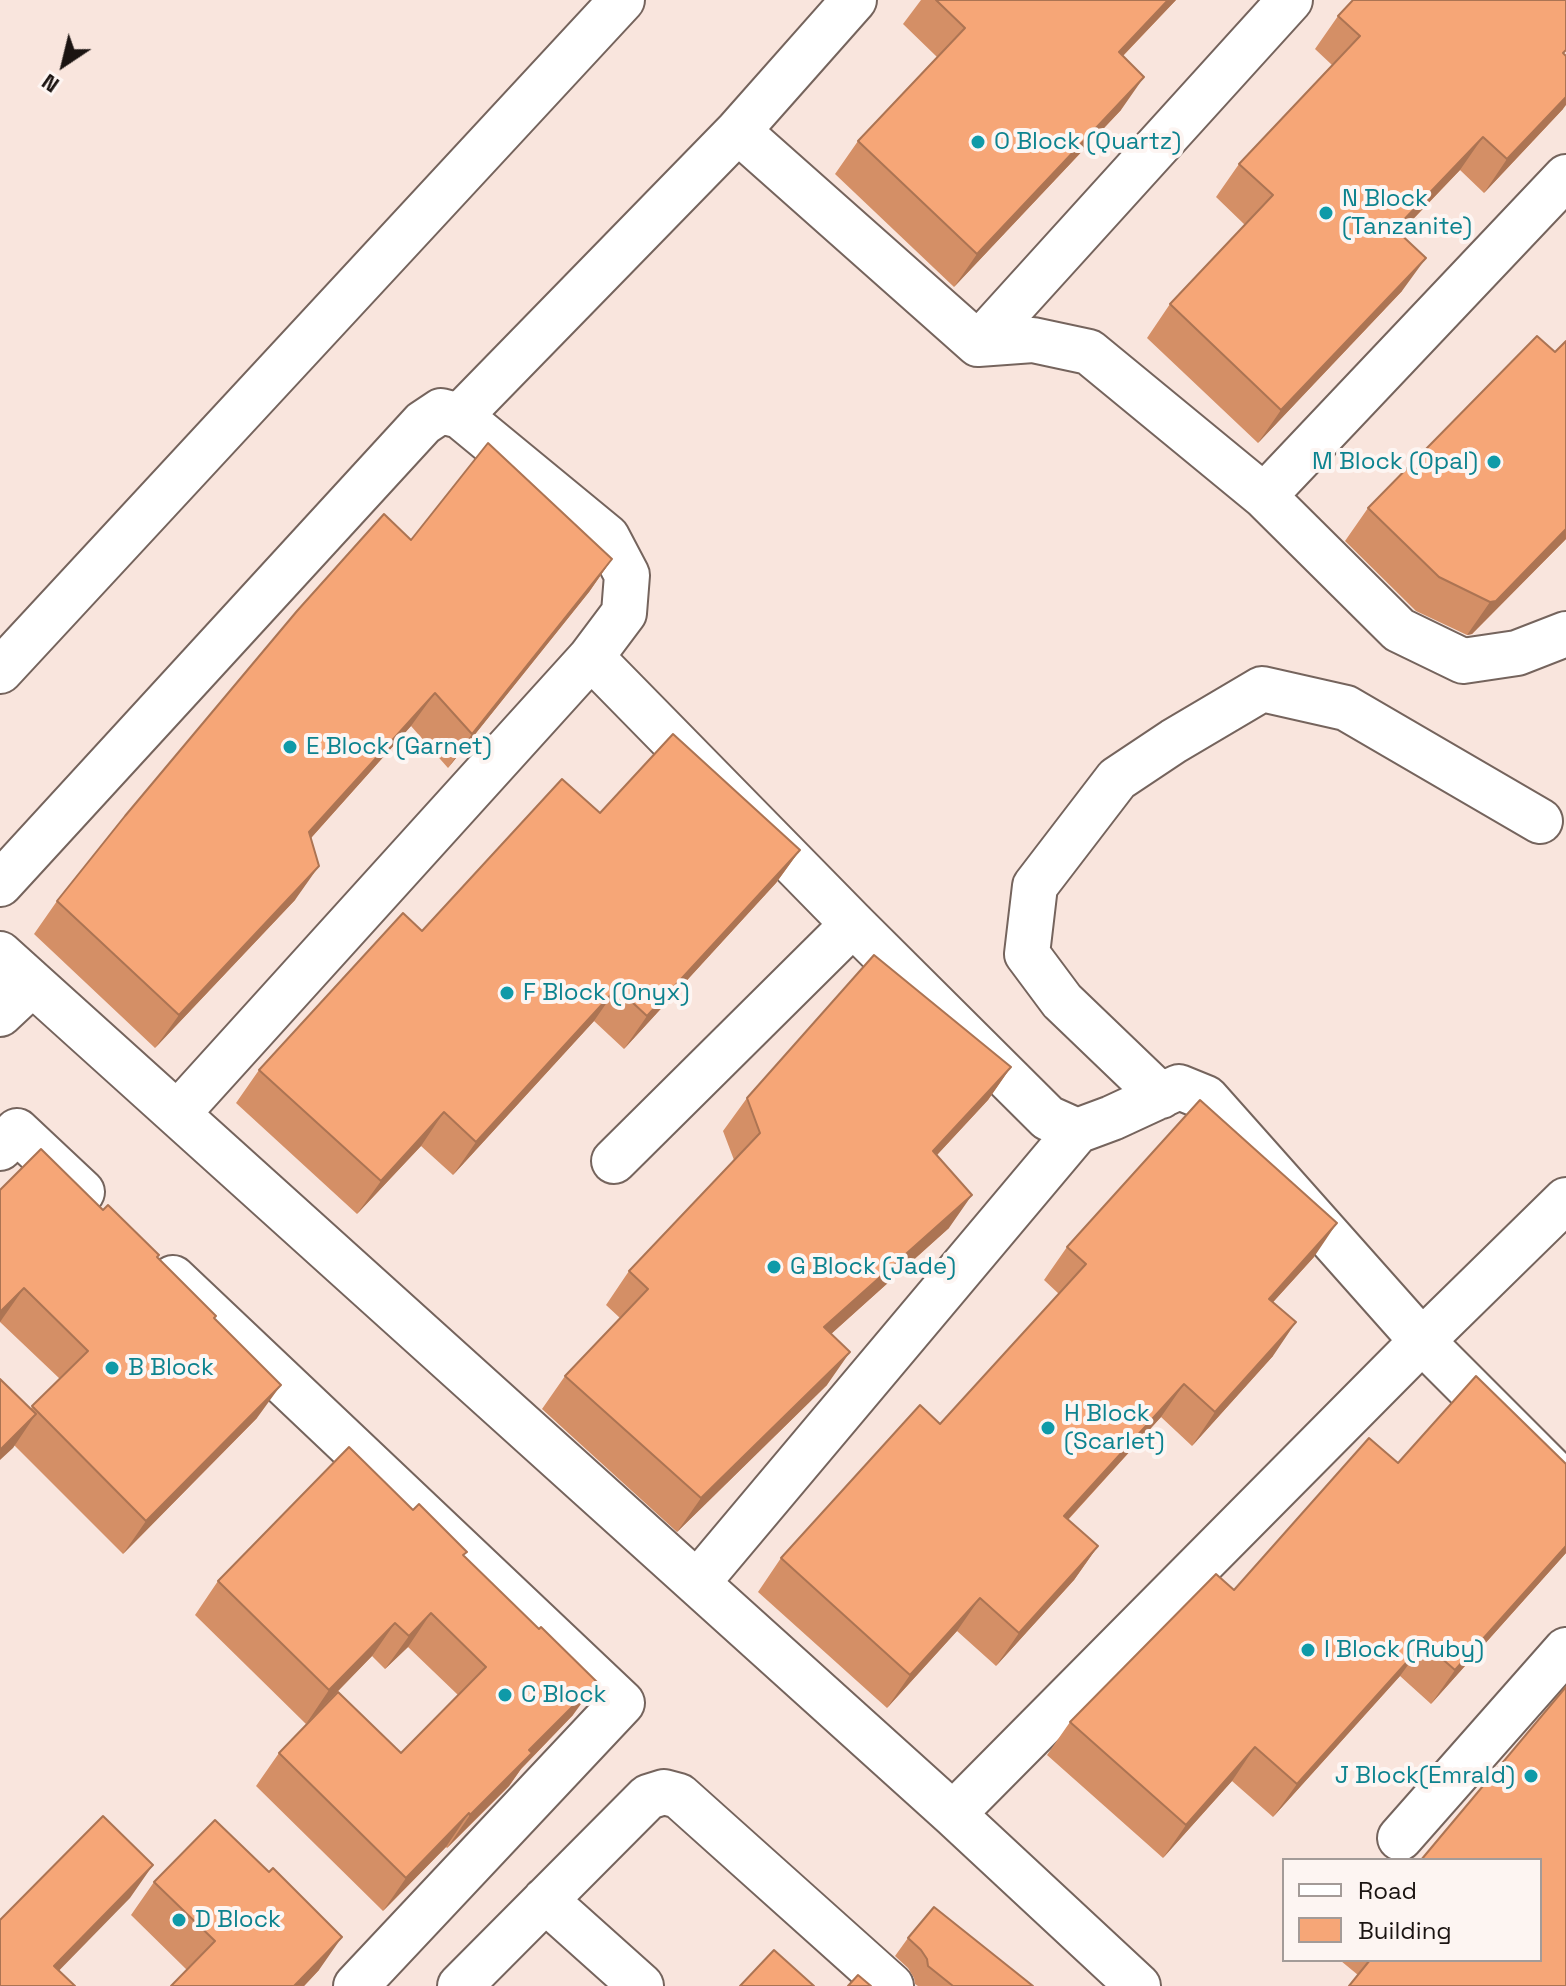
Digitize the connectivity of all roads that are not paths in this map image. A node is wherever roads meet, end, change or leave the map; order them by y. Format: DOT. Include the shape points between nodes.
graph roads {
  1 [pos="622,0"];
  2 [pos="854,0"];
  3 [pos="1290,0"];
  4 [pos="738,131"];
  5 [pos="1566,177"];
  6 [pos="978,344"];
  7 [pos="460,416"];
  8 [pos="1264,496"];
  9 [pos="1566,634"];
  10 [pos="591,657"];
  11 [pos="0,671"];
  12 [pos="1540,821"];
  13 [pos="0,884"];
  14 [pos="853,924"];
  15 [pos="0,954"];
  16 [pos="32,984"];
  17 [pos="0,1014"];
  18 [pos="1161,1096"];
  19 [pos="178,1113"];
  20 [pos="1077,1131"];
  21 [pos="0,1148"];
  22 [pos="614,1161"];
  23 [pos="1566,1200"];
  24 [pos="107,1216"];
  25 [pos="141,1248"];
  26 [pos="1422,1341"];
  27 [pos="1566,1485"];
  28 [pos="697,1583"];
  29 [pos="1566,1650"];
  30 [pos="953,1814"];
  31 [pos="1400,1838"];
  32 [pos="545,1900"];
  33 [pos="356,1986"];
  34 [pos="460,1986"];
  35 [pos="641,1986"];
  36 [pos="891,1986"];
  37 [pos="1138,1986"];
  1 -- 11 [label="street"];
  2 -- 4 [label="street"];
  3 -- 6 [label="street"];
  4 -- 6 [label="street"];
  4 -- 7 [label="street"];
  5 -- 8 [label="street"];
  6 -- 8 [label="street" via="1033,340 1089,352"];
  7 -- 10 [label="street" via="607,537 621,562 627,575 624,613"];
  7 -- 13 [label="street" via="441,411 423,423"];
  8 -- 9 [label="street" via="1399,630 1463,661 1517,653"];
  10 -- 14 [label="street"];
  10 -- 19 [label="street"];
  12 -- 18 [label="street" via="1346,708 1262,689 1117,779 1035,886 1027,954 1062,1001"];
  14 -- 20 [label="street" via="1048,1118"];
  14 -- 22 [label="street"];
  15 -- 16 [label="street"];
  16 -- 17 [label="street"];
  16 -- 19 [label="street"];
  18 -- 20 [label="street"];
  18 -- 26 [label="street" via="1179,1087 1206,1098"];
  19 -- 28 [label="street"];
  20 -- 28 [label="street"];
  21 -- 24 [label="street" via="17,1131"];
  23 -- 26 [label="street"];
  25 -- 33 [label="street" via="622,1703"];
  26 -- 27 [label="street"];
  26 -- 30 [label="street"];
  28 -- 30 [label="street"];
  29 -- 31 [label="street"];
  30 -- 37 [label="street"];
  32 -- 34 [label="street"];
  32 -- 35 [label="street"];
  32 -- 36 [label="street" via="648,1797 664,1792 679,1796"];
}
